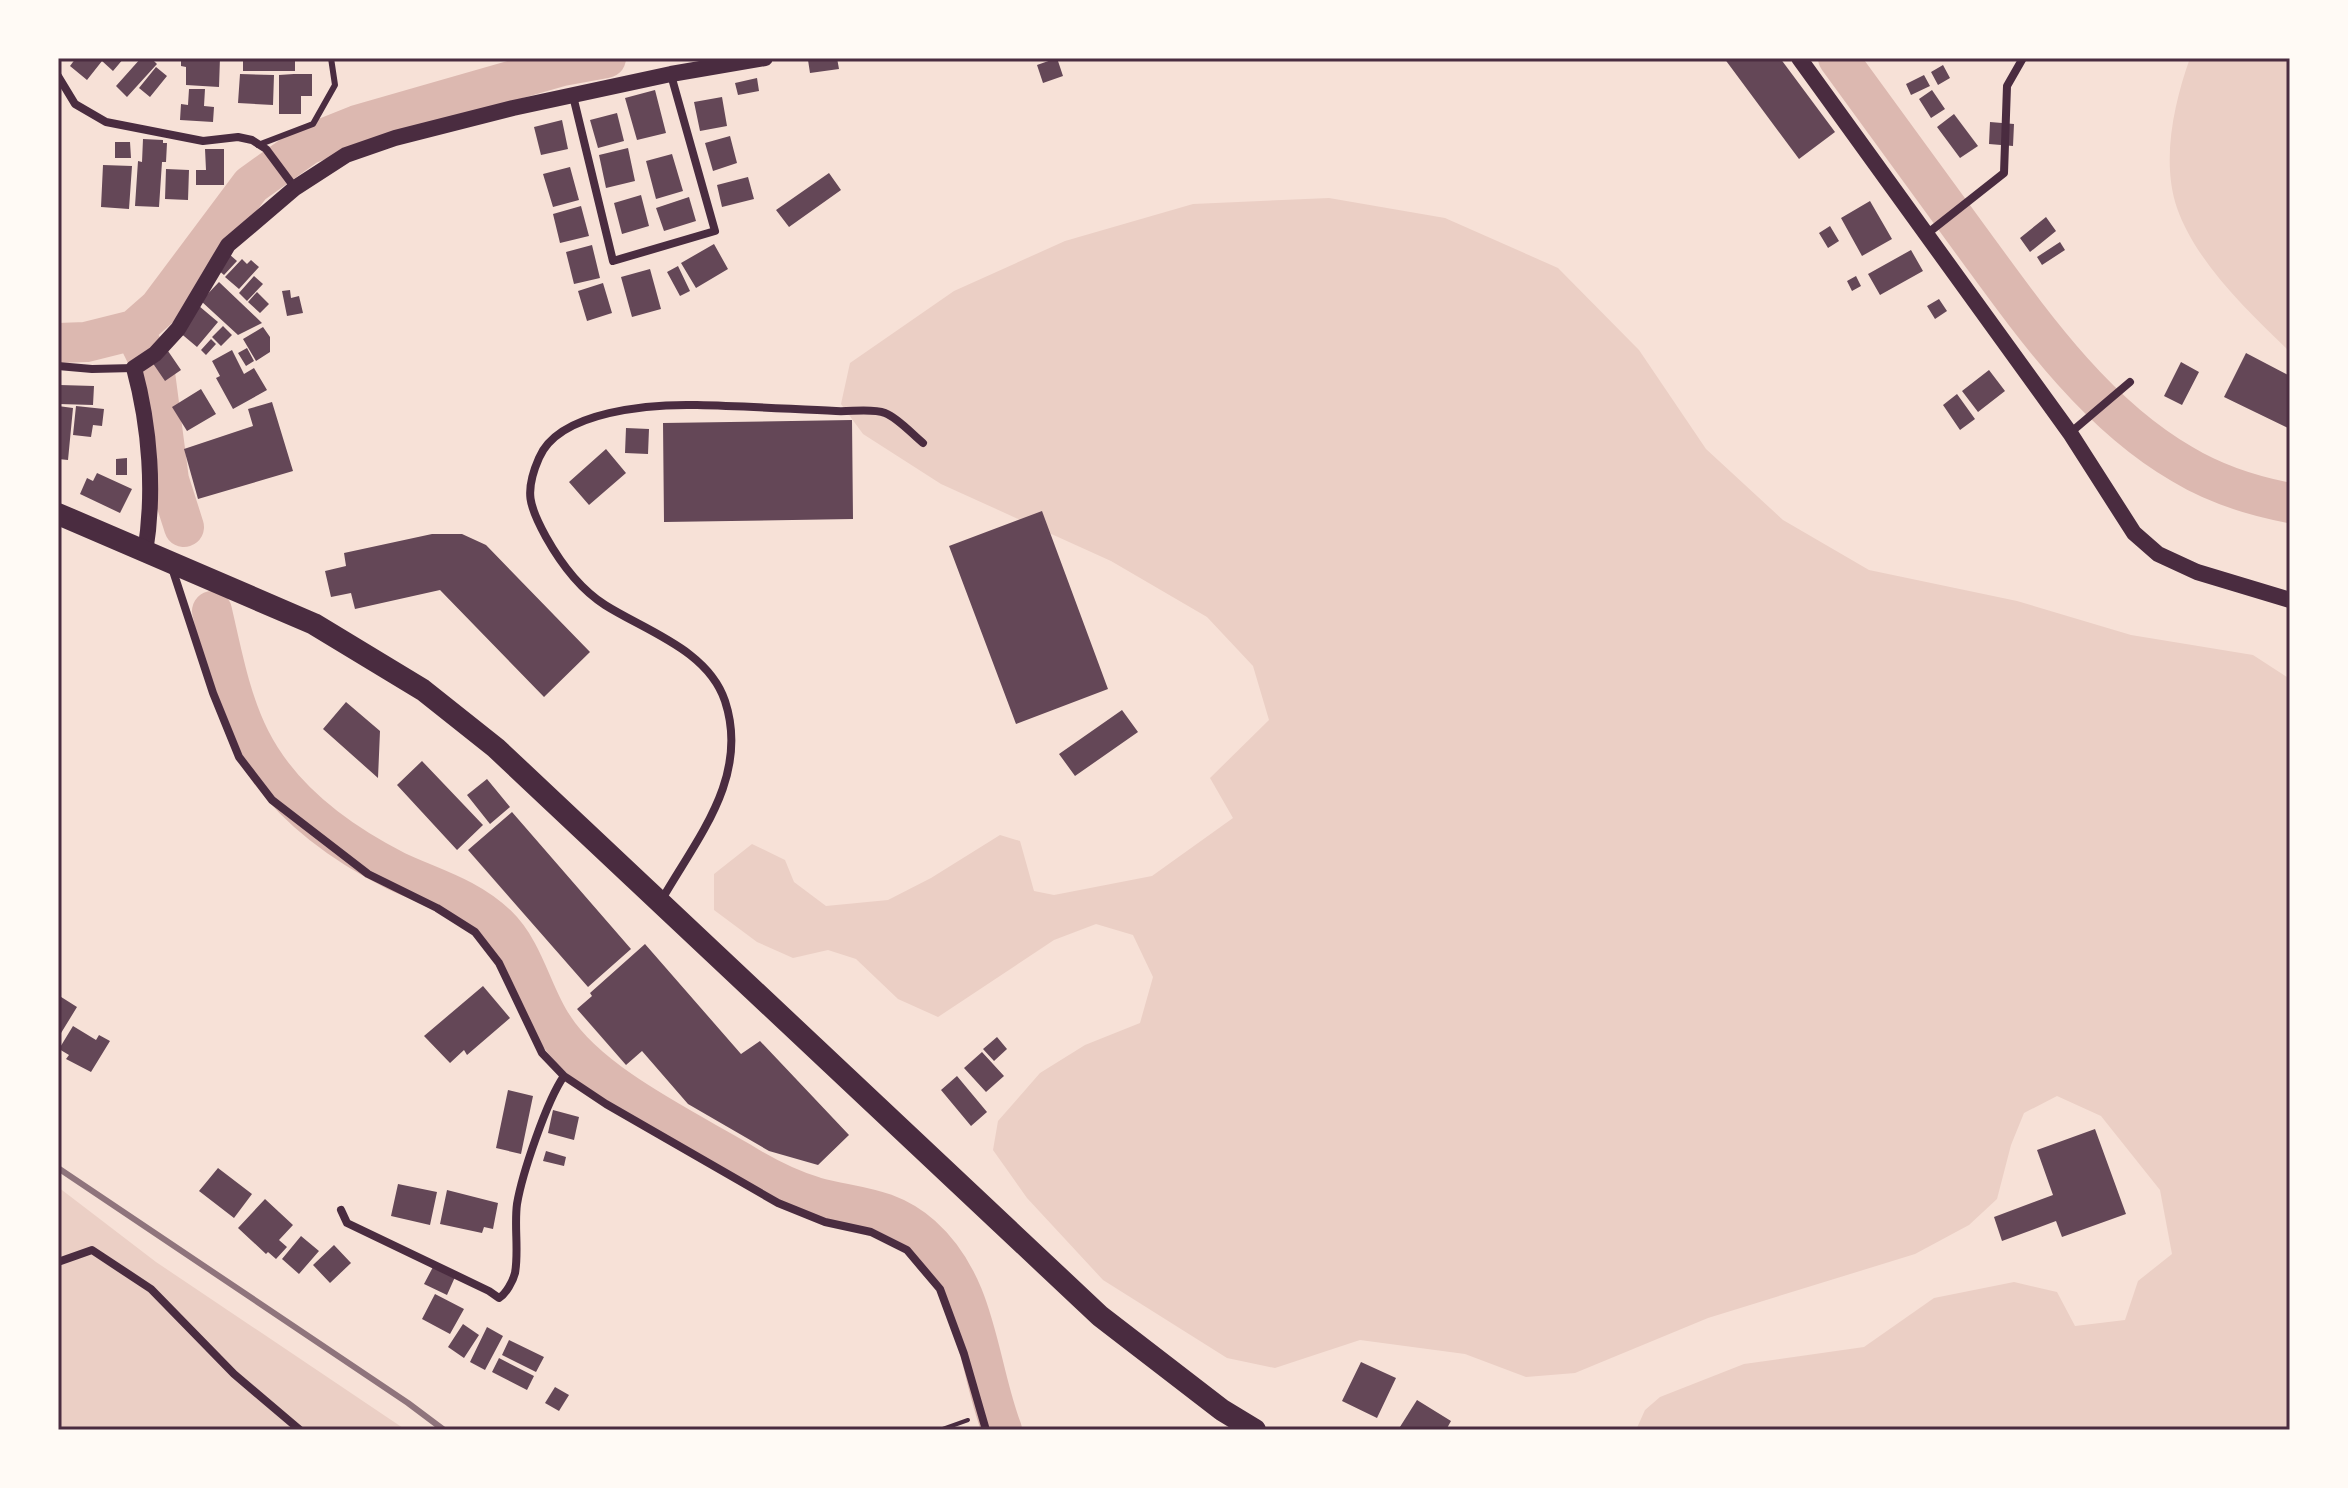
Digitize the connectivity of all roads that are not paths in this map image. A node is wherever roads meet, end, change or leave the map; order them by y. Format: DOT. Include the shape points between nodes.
graph roads {
  1 [pos="331,58"];
  2 [pos="765,58"];
  3 [pos="1799,58"];
  4 [pos="2023,58"];
  5 [pos="671,74"];
  6 [pos="58,76"];
  7 [pos="573,95"];
  8 [pos="262,147"];
  9 [pos="292,184"];
  10 [pos="1932,230"];
  11 [pos="58,366"];
  12 [pos="134,368"];
  13 [pos="2130,382"];
  14 [pos="2077,428"];
  15 [pos="923,443"];
  16 [pos="58,514"];
  17 [pos="145,553"];
  18 [pos="171,564"];
  19 [pos="2290,600"];
  20 [pos="661,901"];
  21 [pos="564,1076"];
  22 [pos="341,1210"];
  23 [pos="58,1262"];
  24 [pos="300,1430"];
  25 [pos="986,1430"];
  26 [pos="1255,1430"];
  1 -- 8 [label="lane" via="335,85 313,124"];
  2 -- 5 [label="main road"];
  3 -- 10 [label="main road"];
  4 -- 10 [label="street" via="2007,86 2004,173"];
  5 -- 7 [label="main road"];
  5 -- 7 [label="street" via="715,231 613,261"];
  6 -- 8 [label="street" via="75,104 106,122 203,141 238,137"];
  7 -- 9 [label="main road" via="395,138 346,155"];
  8 -- 9 [label="street"];
  9 -- 12 [label="main road" via="228,245 178,329"];
  10 -- 14 [label="main road"];
  11 -- 12 [label="street"];
  12 -- 17 [label="main road" via="144,405 151,518"];
  13 -- 14 [label="street"];
  14 -- 19 [label="main road" via="2134,533 2158,554 2197,572"];
  15 -- 20 [label="street" via="885,413 694,405 637,407 594,417 561,433 542,451 529,480 531,509 561,563 603,604 655,631 704,668 724,698 732,731 728,776"];
  16 -- 17 [label="highway"];
  17 -- 18 [label="highway"];
  18 -- 20 [label="highway" via="314,624 423,690 496,748"];
  18 -- 21 [label="street" via="239,757 272,800 368,874 475,932 499,963 542,1053"];
  20 -- 26 [label="highway" via="1100,1316"];
  21 -- 22 [label="street" via="552,1092 520,1193 515,1275 504,1295 499,1298 347,1223"];
  21 -- 25 [label="street" via="778,1203 825,1222 871,1232 907,1250 940,1289"];
  23 -- 24 [label="street" via="92,1250 151,1289 234,1374"];
}
